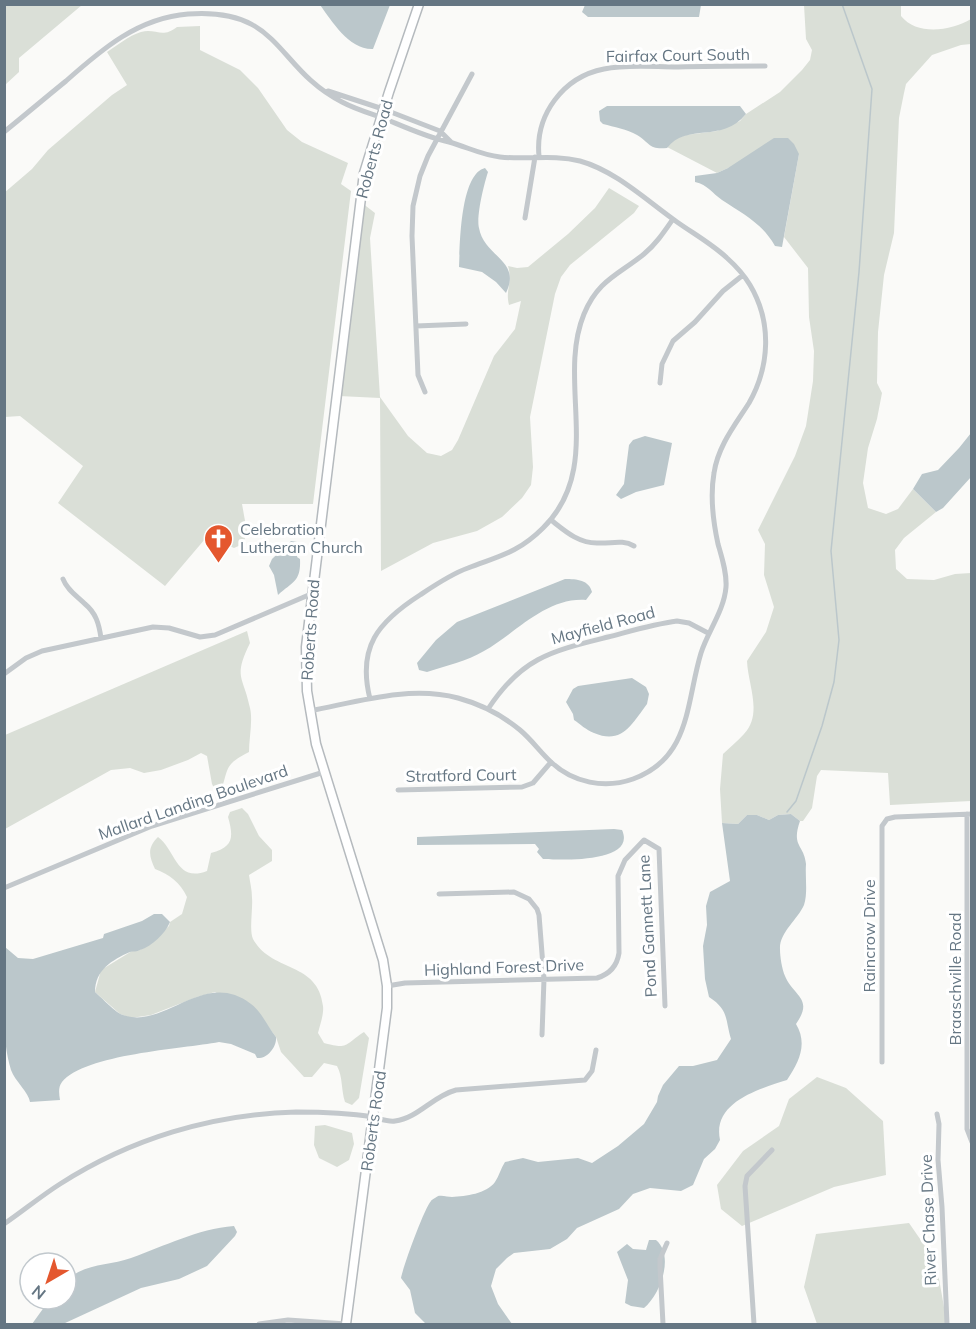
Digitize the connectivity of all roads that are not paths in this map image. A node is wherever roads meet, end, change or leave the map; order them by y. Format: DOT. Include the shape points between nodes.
graph roads {
  1 [pos="419,4"];
  2 [pos="765,66"];
  3 [pos="472,74"];
  4 [pos="382,113"];
  5 [pos="440,131"];
  6 [pos="4,132"];
  7 [pos="436,140"];
  8 [pos="452,143"];
  9 [pos="537,157"];
  10 [pos="525,218"];
  11 [pos="673,219"];
  12 [pos="743,275"];
  13 [pos="466,324"];
  14 [pos="416,326"];
  15 [pos="660,383"];
  16 [pos="425,392"];
  17 [pos="551,520"];
  18 [pos="634,546"];
  19 [pos="63,579"];
  20 [pos="311,594"];
  21 [pos="708,633"];
  22 [pos="101,638"];
  23 [pos="4,674"];
  24 [pos="369,699"];
  25 [pos="488,709"];
  26 [pos="309,711"];
  27 [pos="550,762"];
  28 [pos="324,772"];
  29 [pos="398,790"];
  30 [pos="969,814"];
  31 [pos="654,844"];
  32 [pos="4,888"];
  33 [pos="440,894"];
  34 [pos="544,979"];
  35 [pos="387,986"];
  36 [pos="665,1006"];
  37 [pos="542,1035"];
  38 [pos="596,1050"];
  39 [pos="882,1062"];
  40 [pos="937,1114"];
  41 [pos="373,1117"];
  42 [pos="972,1142"];
  43 [pos="772,1150"];
  44 [pos="4,1224"];
  45 [pos="667,1243"];
  46 [pos="259,1324"];
  47 [pos="346,1324"];
  48 [pos="663,1324"];
  49 [pos="754,1324"];
  50 [pos="947,1324"];
  1 -- 4 [label="main road, Roberts Road"];
  2 -- 9 [label="street, Fairfax Court South" via="615,67 593,71 571,84 551,106 540,134"];
  3 -- 5 [label="street"];
  4 -- 5 [label="street"];
  4 -- 6 [label="street" via="323,90 253,23 214,14 177,16 140,26 117,39"];
  4 -- 7 [label="street"];
  4 -- 20 [label="main road, Roberts Road" via="364,173 358,210"];
  5 -- 7 [label="street"];
  5 -- 8 [label="street"];
  7 -- 8 [label="street"];
  7 -- 14 [label="street" via="420,176 413,206"];
  8 -- 9 [label="street" via="509,158"];
  9 -- 10 [label="street, Fairfax Court South"];
  9 -- 11 [label="street" via="566,158 599,168"];
  11 -- 12 [label="street" via="722,254"];
  11 -- 17 [label="street" via="652,247 609,278 584,313 576,348 575,464 564,498"];
  12 -- 15 [label="street" via="673,341 662,364"];
  12 -- 21 [label="street" via="758,299 766,348 756,389 723,444 714,472 714,521 726,586"];
  13 -- 14 [label="street"];
  14 -- 16 [label="street" via="418,375"];
  17 -- 18 [label="street" via="581,540 620,541"];
  17 -- 24 [label="street" via="505,556 457,573 389,617 368,653 365,676"];
  19 -- 22 [label="street" via="93,613"];
  20 -- 22 [label="street" via="207,637 160,627"];
  20 -- 26 [label="main road, Roberts Road" via="306,647"];
  21 -- 25 [label="street, Mayfield Road" via="677,621 554,651 519,673"];
  21 -- 27 [label="street" via="685,724 677,743 661,762 630,780 601,784 572,776"];
  22 -- 23 [label="street" via="42,651"];
  24 -- 25 [label="street" via="408,693 438,694"];
  24 -- 26 [label="street"];
  25 -- 27 [label="street" via="524,733"];
  26 -- 28 [label="main road, Roberts Road"];
  27 -- 29 [label="street, Stratford Court" via="533,783 522,788"];
  28 -- 32 [label="street, Mallard Landing Boulevard" via="152,826"];
  28 -- 35 [label="main road, Roberts Road" via="383,960"];
  30 -- 39 [label="street, Raincrow Drive" via="895,817 887,819 882,828"];
  30 -- 42 [label="street, Braaschville Road" via="968,1129"];
  31 -- 34 [label="street, Highland Forest Drive" via="644,840 620,868 619,953 612,969 597,978"];
  31 -- 36 [label="street, Pond Gannett Lane" via="659,849"];
  33 -- 34 [label="street" via="514,892 530,899 539,915"];
  34 -- 35 [label="street, Highland Forest Drive"];
  34 -- 37 [label="street"];
  35 -- 41 [label="main road, Roberts Road"];
  38 -- 41 [label="street" via="590,1075 581,1081 456,1090 401,1120"];
  40 -- 50 [label="street, River Chase Drive"];
  41 -- 44 [label="street" via="279,1113 230,1118 179,1130 134,1145 91,1166"];
  41 -- 47 [label="main road, Roberts Road"];
  43 -- 49 [label="street" via="747,1176 745,1186"];
  45 -- 48 [label="street" via="660,1259"];
  46 -- 47 [label="street" via="288,1320"];
}
